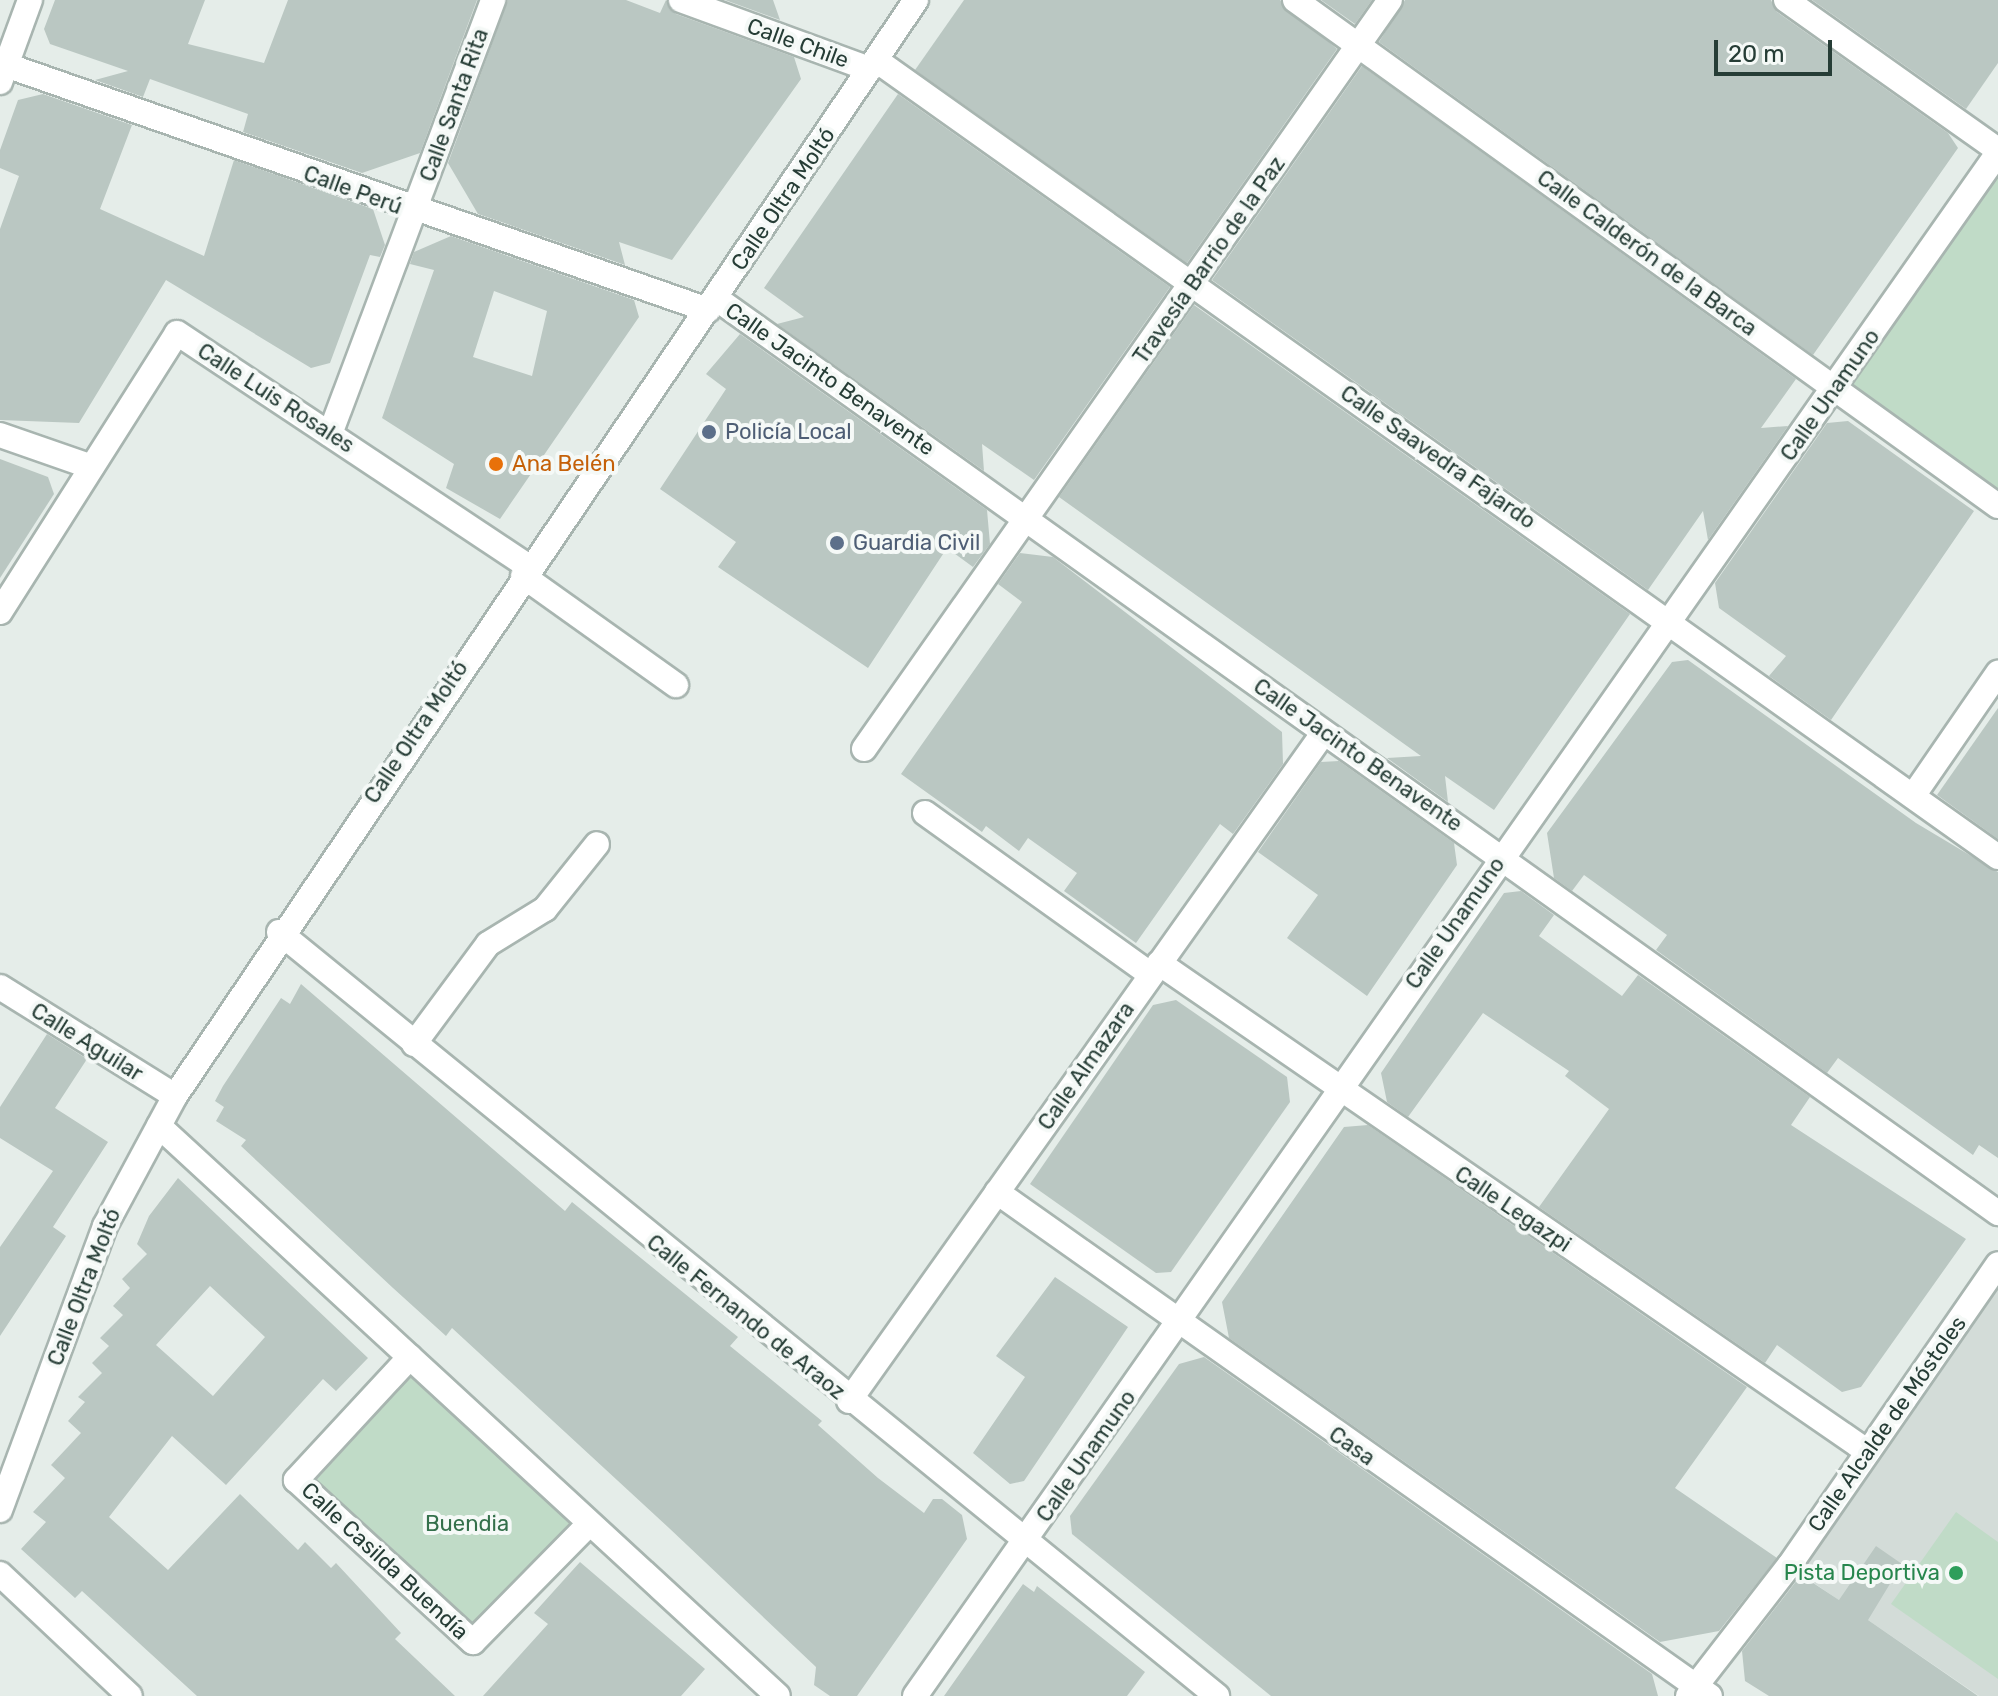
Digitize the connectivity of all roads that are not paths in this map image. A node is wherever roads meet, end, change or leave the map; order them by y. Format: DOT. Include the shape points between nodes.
graph roads {
  1 [pos="30,0"];
  2 [pos="493,0"];
  3 [pos="681,0"];
  4 [pos="916,0"];
  5 [pos="1295,0"];
  6 [pos="1390,0"];
  7 [pos="1786,0"];
  8 [pos="1358,44"];
  9 [pos="873,64"];
  10 [pos="2,70"];
  11 [pos="1998,152"];
  12 [pos="415,212"];
  13 [pos="1195,284"];
  14 [pos="712,304"];
  15 [pos="1836,389"];
  16 [pos="330,434"];
  17 [pos="0,435"];
  18 [pos="92,467"];
  19 [pos="1998,506"];
  20 [pos="1026,518"];
  21 [pos="526,571"];
  22 [pos="0,612"];
  23 [pos="1669,622"];
  24 [pos="1998,673"];
  25 [pos="676,685"];
  26 [pos="1324,732"];
  27 [pos="864,749"];
  28 [pos="1913,796"];
  29 [pos="925,813"];
  30 [pos="597,844"];
  31 [pos="1501,856"];
  32 [pos="1998,857"];
  33 [pos="279,932"];
  34 [pos="1155,969"];
  35 [pos="0,987"];
  36 [pos="414,1044"];
  37 [pos="1340,1091"];
  38 [pos="175,1096"];
  39 [pos="159,1126"];
  40 [pos="997,1192"];
  41 [pos="1998,1213"];
  42 [pos="1998,1264"];
  43 [pos="1178,1324"];
  44 [pos="410,1357"];
  45 [pos="849,1401"];
  46 [pos="1868,1452"];
  47 [pos="0,1510"];
  48 [pos="589,1524"];
  49 [pos="1025,1543"];
  50 [pos="0,1574"];
  51 [pos="1191,1688"];
  52 [pos="1698,1692"];
  53 [pos="772,1694"];
  54 [pos="130,1696"];
  55 [pos="915,1696"];
  56 [pos="1217,1696"];
  1 -- 10 [label="street"];
  2 -- 12 [label="street, Calle Santa Rita"];
  3 -- 9 [label="street, Calle Chile"];
  4 -- 9 [label="street, Calle Oltra Moltó"];
  5 -- 8 [label="street, Calle Calderón de la Barca"];
  6 -- 8 [label="street, Travesía Barrio de la Paz"];
  7 -- 11 [label="street"];
  8 -- 13 [label="street, Travesía Barrio de la Paz"];
  8 -- 15 [label="street, Calle Calderón de la Barca"];
  9 -- 13 [label="street, Calle Saavedra Fajardo"];
  9 -- 14 [label="street, Calle Oltra Moltó"];
  10 -- 12 [label="street, Calle Perú"];
  11 -- 15 [label="street, Calle Unamuno"];
  12 -- 14 [label="street, Calle Perú"];
  12 -- 16 [label="street, Calle Santa Rita"];
  13 -- 20 [label="street, Travesía Barrio de la Paz"];
  13 -- 23 [label="street, Calle Saavedra Fajardo"];
  14 -- 20 [label="street, Calle Jacinto Benavente"];
  14 -- 21 [label="street, Calle Oltra Moltó"];
  15 -- 19 [label="street, Calle Calderón de la Barca"];
  15 -- 23 [label="street, Calle Unamuno"];
  16 -- 18 [label="street, Calle Luis Rosales" via="177,333"];
  16 -- 21 [label="street, Calle Luis Rosales"];
  17 -- 18 [label="street"];
  18 -- 22 [label="street, Calle Luis Rosales"];
  20 -- 26 [label="street, Calle Jacinto Benavente"];
  20 -- 27 [label="street, Travesía Barrio de la Paz"];
  21 -- 25 [label="street, Calle Luis Rosales"];
  21 -- 33 [label="street, Calle Oltra Moltó"];
  23 -- 28 [label="street, Calle Saavedra Fajardo"];
  23 -- 31 [label="street, Calle Unamuno"];
  24 -- 28 [label="street"];
  26 -- 31 [label="street, Calle Jacinto Benavente"];
  26 -- 34 [label="street, Calle Almazara"];
  28 -- 32 [label="street, Calle Saavedra Fajardo"];
  29 -- 34 [label="street, Calle Legazpi"];
  30 -- 36 [label="street" via="545,909 488,944"];
  31 -- 37 [label="street, Calle Unamuno"];
  31 -- 41 [label="street, Calle Jacinto Benavente"];
  33 -- 36 [label="street, Calle Fernando de Araoz"];
  33 -- 38 [label="street, Calle Oltra Moltó"];
  34 -- 37 [label="street, Calle Legazpi"];
  34 -- 40 [label="street, Calle Almazara"];
  35 -- 38 [label="street, Calle Aguilar"];
  36 -- 45 [label="street, Calle Fernando de Araoz"];
  37 -- 43 [label="street, Calle Unamuno"];
  37 -- 46 [label="street, Calle Legazpi"];
  38 -- 39 [label="street, Calle Oltra Moltó"];
  39 -- 44 [label="street"];
  39 -- 47 [label="street, Calle Oltra Moltó" via="105,1226"];
  40 -- 43 [label="street, Casa"];
  40 -- 45 [label="street, Calle Almazara"];
  42 -- 46 [label="street, Calle Alcalde de Móstoles"];
  43 -- 49 [label="street, Calle Unamuno"];
  43 -- 52 [label="street, Casa"];
  44 -- 48 [label="street"];
  44 -- 48 [label="street, Calle Casilda Buendía" via="296,1480 473,1642"];
  45 -- 49 [label="street, Calle Fernando de Araoz"];
  46 -- 52 [label="street, Calle Alcalde de Móstoles"];
  48 -- 53 [label="street"];
  49 -- 51 [label="street, Calle Fernando de Araoz"];
  49 -- 55 [label="street, Calle Unamuno"];
  50 -- 54 [label="street"];
  51 -- 56 [label="street, Calle Fernando de Araoz"];
}
